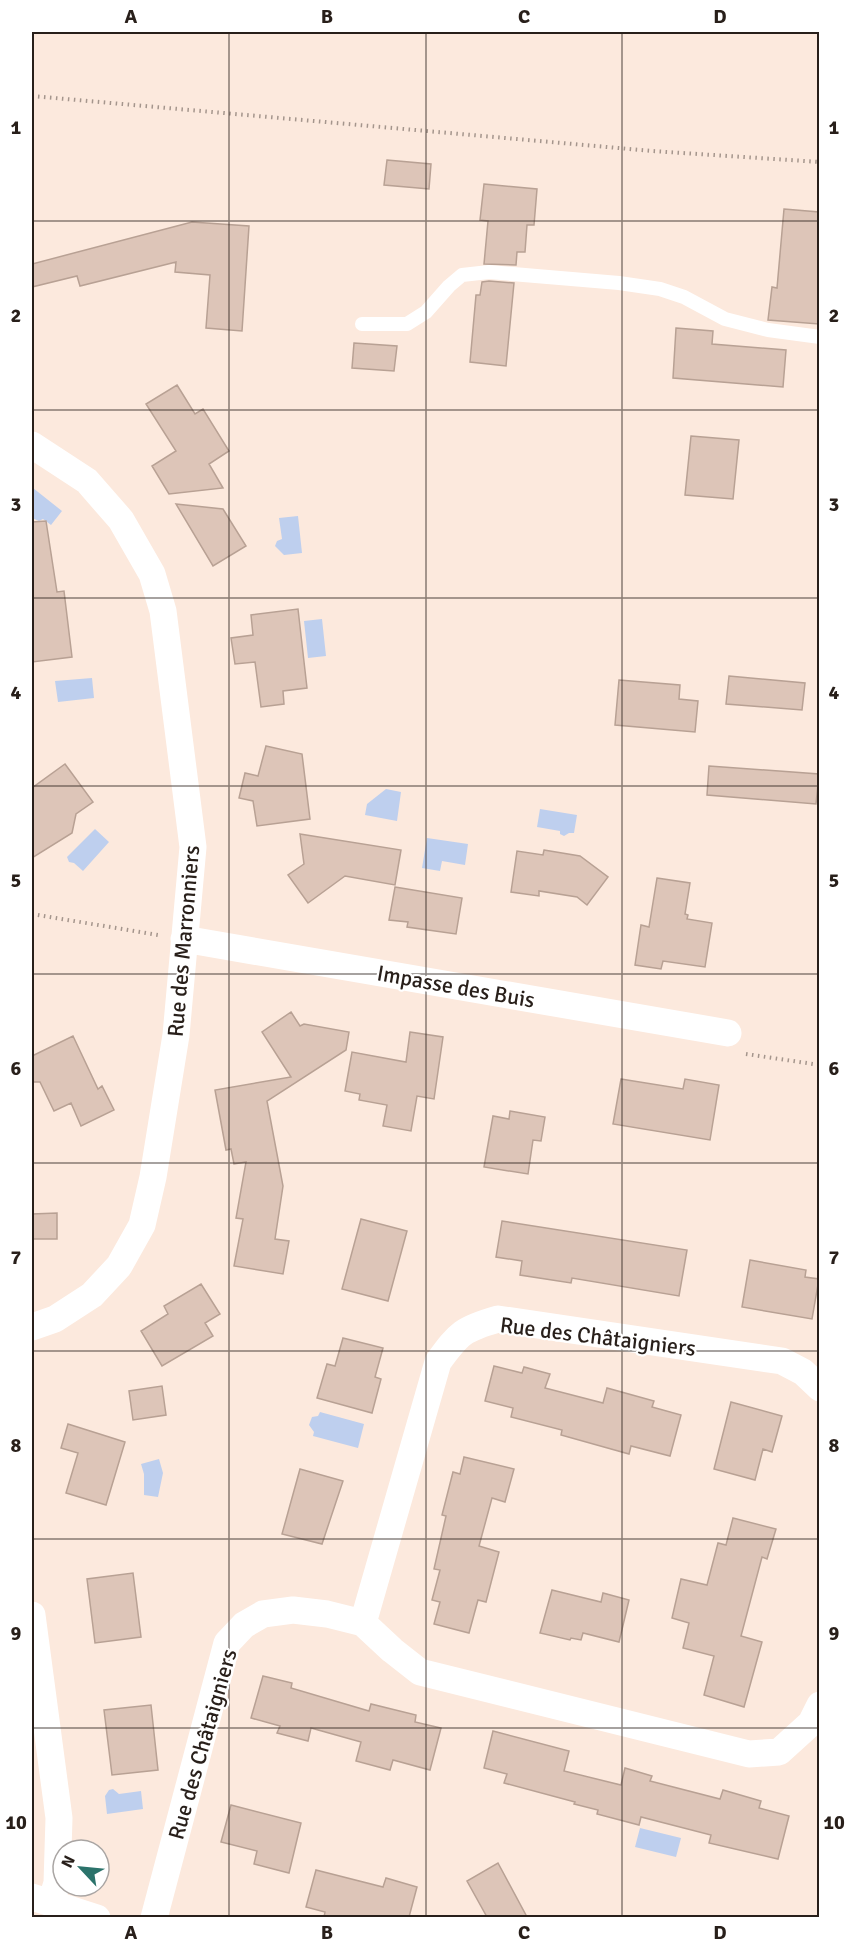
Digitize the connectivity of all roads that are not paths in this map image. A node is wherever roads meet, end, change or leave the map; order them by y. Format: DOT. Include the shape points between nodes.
graph roads {
  1 [pos="362,324"];
  2 [pos="819,336"];
  3 [pos="32,445"];
  4 [pos="184,939"];
  5 [pos="728,1033"];
  6 [pos="32,1327"];
  7 [pos="819,1388"];
  8 [pos="32,1615"];
  9 [pos="363,1623"];
  10 [pos="819,1705"];
  11 [pos="41,1899"];
  12 [pos="97,1917"];
  13 [pos="154,1917"];
  1 -- 2 [label="lane" via="407,324 426,312 462,275 489,272 660,289 725,319 768,330"];
  3 -- 4 [label="street, Rue des Marronniers" via="87,481 121,520 152,574 163,611 193,847"];
  4 -- 5 [label="street, Impasse des Buis"];
  4 -- 6 [label="street, Rue des Marronniers" via="176,1035 142,1225 119,1266 92,1295 55,1319"];
  7 -- 9 [label="street, Rue des Châtaigniers" via="803,1372 782,1361 498,1319 471,1327 453,1341 438,1362"];
  8 -- 11 [label="street" via="59,1818 57,1883"];
  9 -- 10 [label="street, Rue des Châtaigniers" via="420,1672 749,1754 779,1752 811,1723"];
  9 -- 13 [label="street, Rue des Châtaigniers" via="293,1610 263,1614 243,1625 227,1643"];
  11 -- 12 [label="street"];
}
